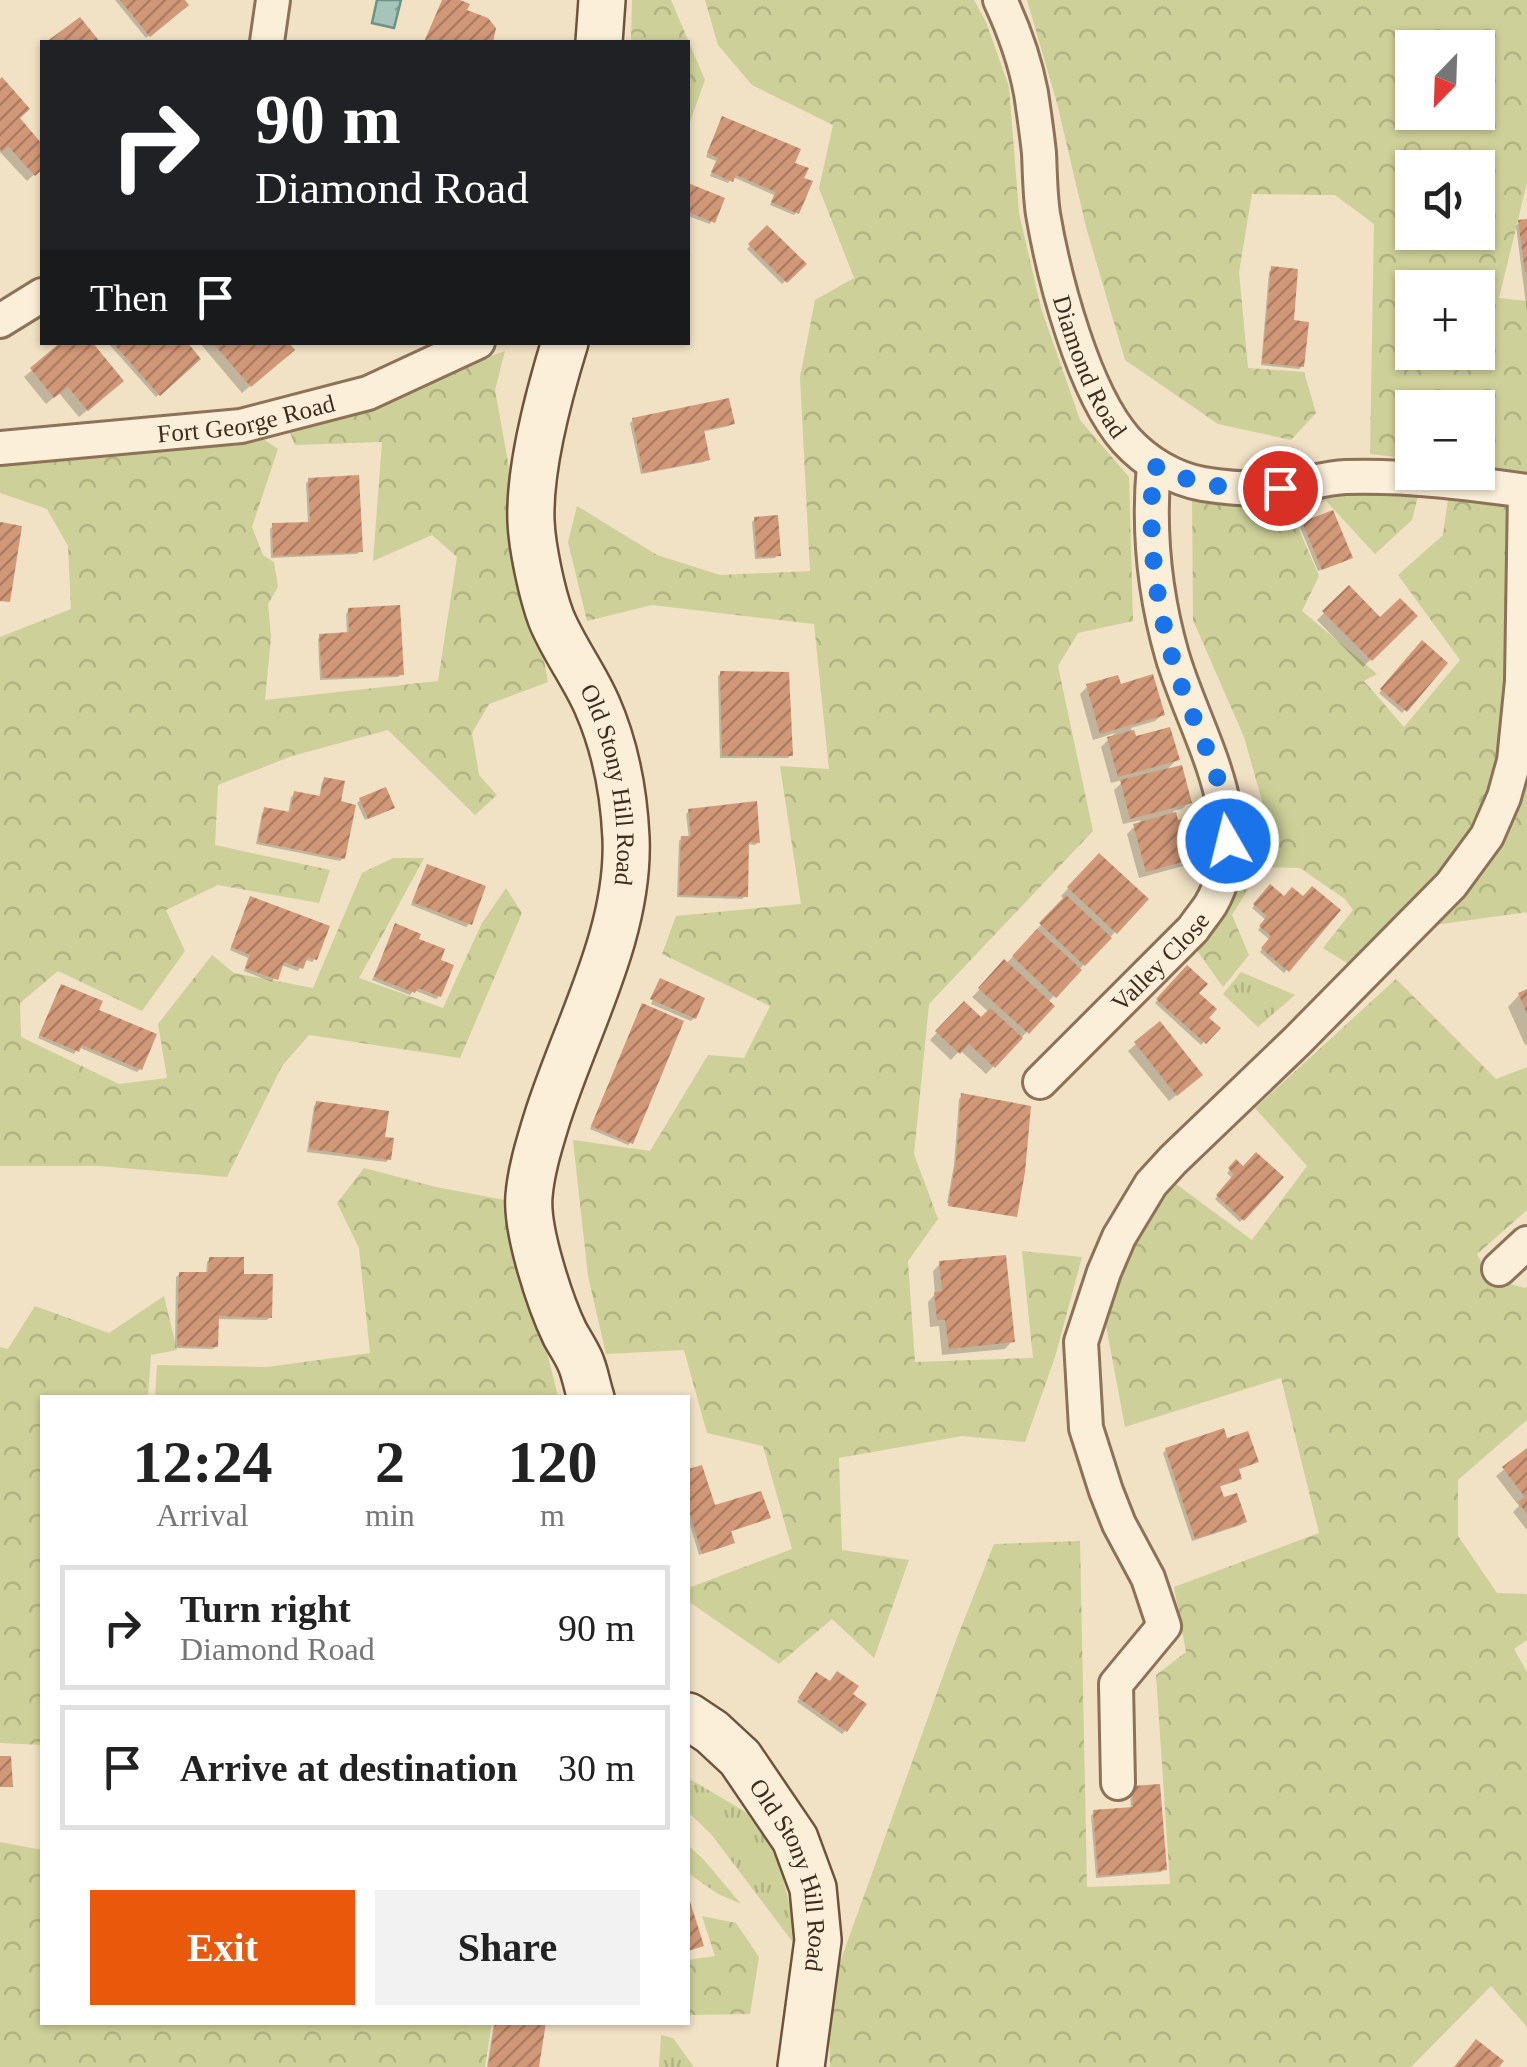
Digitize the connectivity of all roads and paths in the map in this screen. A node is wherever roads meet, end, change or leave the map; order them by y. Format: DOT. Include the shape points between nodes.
graph roads {
  1 [pos="273,0"];
  2 [pos="602,0"];
  3 [pos="1000,0"];
  4 [pos="267,40"];
  5 [pos="599,40"];
  6 [pos="40,296"];
  7 [pos="0,321"];
  8 [pos="472,345"];
  9 [pos="563,345"];
  10 [pos="0,448"];
  11 [pos="1154,466"];
  12 [pos="1526,491"];
  13 [pos="1040,1082"];
  14 [pos="1527,1243"];
  15 [pos="1500,1270"];
  16 [pos="589,1395"];
  17 [pos="690,1717"];
  18 [pos="1118,1783"];
  19 [pos="802,2067"];
  1 -- 4 [label="street"];
  2 -- 5 [label="street"];
  3 -- 11 [label="street, Diamond Road" via="1030,91 1042,211 1080,357 1124,438"];
  6 -- 7 [label="street"];
  8 -- 10 [label="street, Fort George Road" via="368,393 241,426"];
  9 -- 16 [label="street, Old Stony Hill Road" via="541,437 531,522 552,620 597,705 619,774 626,871 604,966 554,1099 529,1196 536,1249"];
  11 -- 12 [label="street, Diamond Road" via="1198,483 1244,489 1342,477"];
  11 -- 13 [label="street, Valley Close" via="1156,588 1183,690 1225,805 1222,876 1193,928"];
  12 -- 18 [label="street" via="1514,761 1487,836 1450,885 1152,1184 1119,1237 1081,1342 1086,1428 1164,1626 1116,1684"];
  14 -- 15 [label="street"];
  17 -- 19 [label="street, Old Stony Hill Road" via="740,1758 794,1839 813,1888 818,1940"];
}
